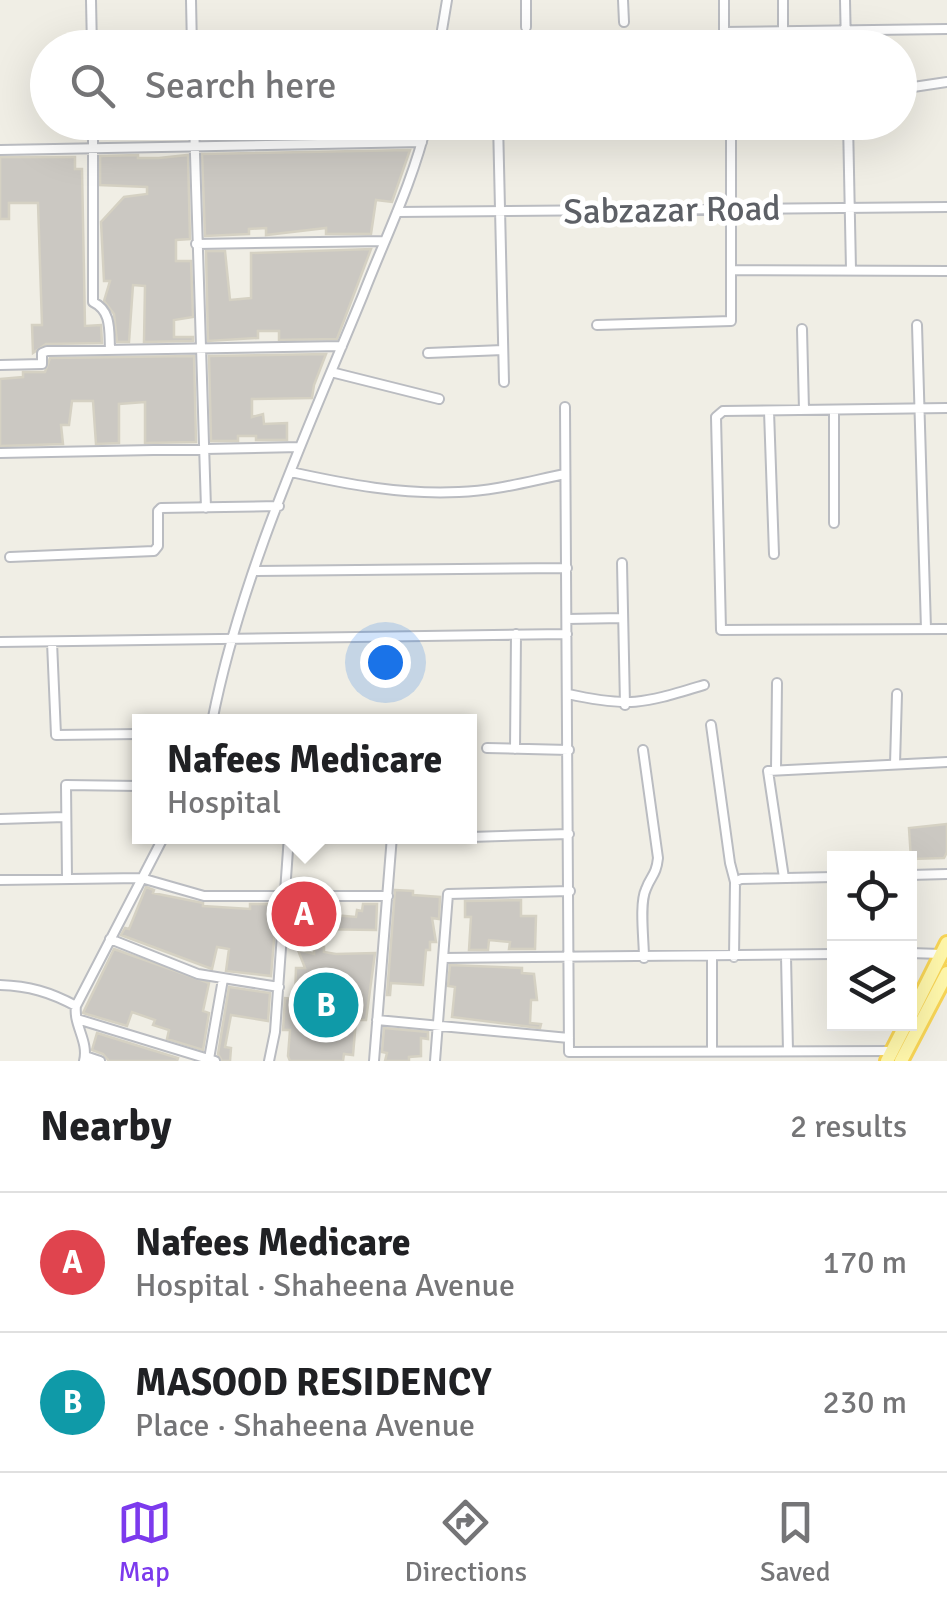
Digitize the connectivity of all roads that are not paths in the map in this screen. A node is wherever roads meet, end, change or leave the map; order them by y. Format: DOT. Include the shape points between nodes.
graph roads {
  1 [pos="90,0"];
  2 [pos="192,0"];
  3 [pos="447,0"];
  4 [pos="526,0"];
  5 [pos="623,0"];
  6 [pos="724,0"];
  7 [pos="783,0"];
  8 [pos="845,0"];
  9 [pos="624,22"];
  10 [pos="526,27"];
  11 [pos="91,30"];
  12 [pos="192,30"];
  13 [pos="442,30"];
  14 [pos="724,30"];
  15 [pos="783,30"];
  16 [pos="846,30"];
  17 [pos="917,30"];
  18 [pos="947,30"];
  19 [pos="947,82"];
  20 [pos="917,86"];
  21 [pos="94,140"];
  22 [pos="194,140"];
  23 [pos="498,140"];
  24 [pos="731,140"];
  25 [pos="848,140"];
  26 [pos="422,142"];
  27 [pos="194,145"];
  28 [pos="94,147"];
  29 [pos="0,150"];
  30 [pos="947,207"];
  31 [pos="850,208"];
  32 [pos="732,209"];
  33 [pos="500,211"];
  34 [pos="397,212"];
  35 [pos="384,241"];
  36 [pos="196,244"];
  37 [pos="732,270"];
  38 [pos="850,270"];
  39 [pos="947,270"];
  40 [pos="597,325"];
  41 [pos="917,325"];
  42 [pos="802,329"];
  43 [pos="199,346"];
  44 [pos="342,346"];
  45 [pos="110,349"];
  46 [pos="503,350"];
  47 [pos="428,353"];
  48 [pos="0,365"];
  49 [pos="331,372"];
  50 [pos="504,382"];
  51 [pos="439,399"];
  52 [pos="565,407"];
  53 [pos="920,408"];
  54 [pos="947,408"];
  55 [pos="769,410"];
  56 [pos="804,410"];
  57 [pos="834,410"];
  58 [pos="300,447"];
  59 [pos="204,449"];
  60 [pos="0,453"];
  61 [pos="291,472"];
  62 [pos="566,474"];
  63 [pos="278,506"];
  64 [pos="206,508"];
  65 [pos="834,523"];
  66 [pos="774,554"];
  67 [pos="10,558"];
  68 [pos="622,564"];
  69 [pos="566,568"];
  70 [pos="256,570"];
  71 [pos="623,618"];
  72 [pos="567,619"];
  73 [pos="926,629"];
  74 [pos="947,629"];
  75 [pos="516,634"];
  76 [pos="567,634"];
  77 [pos="232,637"];
  78 [pos="0,642"];
  79 [pos="52,642"];
  80 [pos="777,684"];
  81 [pos="704,685"];
  82 [pos="568,694"];
  83 [pos="897,694"];
  84 [pos="625,704"];
  85 [pos="214,714"];
  86 [pos="710,726"];
  87 [pos="132,734"];
  88 [pos="487,748"];
  89 [pos="515,749"];
  90 [pos="568,750"];
  91 [pos="642,750"];
  92 [pos="947,762"];
  93 [pos="895,764"];
  94 [pos="776,770"];
  95 [pos="132,786"];
  96 [pos="65,817"];
  97 [pos="0,819"];
  98 [pos="570,834"];
  99 [pos="477,837"];
  100 [pos="160,844"];
  101 [pos="288,844"];
  102 [pos="391,844"];
  103 [pos="947,874"];
  104 [pos="917,875"];
  105 [pos="827,876"];
  106 [pos="141,878"];
  107 [pos="784,878"];
  108 [pos="0,880"];
  109 [pos="67,880"];
  110 [pos="736,882"];
  111 [pos="570,891"];
  112 [pos="285,896"];
  113 [pos="388,896"];
  114 [pos="110,939"];
  115 [pos="944,948"];
  116 [pos="917,953"];
  117 [pos="827,954"];
  118 [pos="786,956"];
  119 [pos="712,957"];
  120 [pos="734,957"];
  121 [pos="443,958"];
  122 [pos="571,958"];
  123 [pos="644,958"];
  124 [pos="947,973"];
  125 [pos="223,979"];
  126 [pos="0,985"];
  127 [pos="278,986"];
  128 [pos="917,1002"];
  129 [pos="76,1006"];
  130 [pos="77,1020"];
  131 [pos="377,1020"];
  132 [pos="440,1026"];
  133 [pos="904,1031"];
  134 [pos="569,1038"];
  135 [pos="712,1051"];
  136 [pos="788,1051"];
  137 [pos="85,1058"];
  138 [pos="894,1058"];
  139 [pos="212,1060"];
  140 [pos="100,1061"];
  141 [pos="269,1061"];
  142 [pos="374,1061"];
  143 [pos="435,1061"];
  1 -- 11 [label="street"];
  2 -- 12 [label="street"];
  3 -- 13 [label="street"];
  4 -- 10 [label="street"];
  5 -- 9 [label="street"];
  6 -- 14 [label="street"];
  7 -- 15 [label="street"];
  8 -- 16 [label="street"];
  17 -- 18 [label="street"];
  19 -- 20 [label="street"];
  21 -- 28 [label="street"];
  22 -- 27 [label="street"];
  23 -- 33 [label="street"];
  24 -- 32 [label="street"];
  25 -- 31 [label="street"];
  26 -- 27 [label="street"];
  26 -- 34 [label="street"];
  27 -- 28 [label="street"];
  27 -- 36 [label="street"];
  28 -- 29 [label="street"];
  28 -- 45 [label="street" via="93,302 108,317"];
  30 -- 31 [label="street, Sabzazar Road"];
  31 -- 32 [label="street, Sabzazar Road"];
  31 -- 38 [label="street"];
  32 -- 33 [label="street, Sabzazar Road"];
  32 -- 37 [label="street"];
  33 -- 34 [label="street, Sabzazar Road"];
  33 -- 46 [label="street"];
  34 -- 35 [label="street"];
  35 -- 36 [label="street"];
  35 -- 44 [label="street"];
  36 -- 43 [label="street"];
  37 -- 38 [label="street"];
  37 -- 40 [label="street" via="728,322"];
  38 -- 39 [label="street"];
  41 -- 53 [label="street"];
  42 -- 56 [label="street"];
  43 -- 44 [label="street"];
  43 -- 45 [label="street"];
  43 -- 59 [label="street"];
  44 -- 49 [label="street"];
  45 -- 48 [label="street" via="48,351 42,364"];
  46 -- 47 [label="street"];
  46 -- 50 [label="street"];
  49 -- 51 [label="street"];
  49 -- 58 [label="street"];
  52 -- 62 [label="street"];
  53 -- 54 [label="street"];
  53 -- 57 [label="street"];
  53 -- 73 [label="street"];
  55 -- 56 [label="street"];
  55 -- 66 [label="street"];
  55 -- 73 [label="street" via="722,412 716,418 721,630"];
  56 -- 57 [label="street"];
  57 -- 65 [label="street"];
  58 -- 59 [label="street"];
  58 -- 61 [label="street"];
  59 -- 60 [label="street"];
  59 -- 64 [label="street"];
  61 -- 62 [label="street" via="428,493"];
  61 -- 63 [label="street"];
  62 -- 69 [label="street"];
  63 -- 64 [label="street"];
  63 -- 70 [label="street"];
  64 -- 67 [label="street" via="158,509 154,551"];
  68 -- 71 [label="street"];
  69 -- 70 [label="street"];
  69 -- 72 [label="street"];
  70 -- 77 [label="street"];
  71 -- 72 [label="street"];
  71 -- 84 [label="street"];
  72 -- 76 [label="street"];
  73 -- 74 [label="street"];
  75 -- 76 [label="street"];
  75 -- 77 [label="street"];
  75 -- 89 [label="street"];
  76 -- 82 [label="street"];
  77 -- 79 [label="street"];
  77 -- 85 [label="street"];
  78 -- 79 [label="street"];
  79 -- 87 [label="street" via="56,735"];
  80 -- 94 [label="street"];
  81 -- 84 [label="street"];
  82 -- 84 [label="street"];
  82 -- 90 [label="street"];
  83 -- 93 [label="street"];
  86 -- 110 [label="street"];
  88 -- 89 [label="street"];
  89 -- 90 [label="street"];
  90 -- 98 [label="street"];
  91 -- 123 [label="street" via="658,858 644,896"];
  92 -- 93 [label="street"];
  93 -- 94 [label="street"];
  94 -- 107 [label="street" via="767,776"];
  95 -- 96 [label="street" via="66,785"];
  96 -- 97 [label="street"];
  96 -- 109 [label="street"];
  98 -- 99 [label="street"];
  98 -- 111 [label="street"];
  100 -- 106 [label="street"];
  101 -- 112 [label="street"];
  102 -- 113 [label="street"];
  103 -- 104 [label="street"];
  105 -- 107 [label="street"];
  106 -- 109 [label="street"];
  106 -- 112 [label="street" via="204,896"];
  106 -- 114 [label="street"];
  107 -- 110 [label="street"];
  108 -- 109 [label="street"];
  110 -- 120 [label="street"];
  111 -- 121 [label="street" via="448,894"];
  111 -- 122 [label="street"];
  112 -- 113 [label="street"];
  112 -- 127 [label="street"];
  113 -- 131 [label="street"];
  114 -- 125 [label="street"];
  114 -- 129 [label="street"];
  115 -- 116 [label="street"];
  115 -- 128 [label="main road"];
  117 -- 118 [label="street"];
  118 -- 120 [label="street"];
  118 -- 136 [label="street"];
  119 -- 120 [label="street"];
  119 -- 123 [label="street"];
  119 -- 135 [label="street"];
  121 -- 122 [label="street"];
  121 -- 132 [label="street"];
  122 -- 123 [label="street"];
  122 -- 134 [label="street"];
  124 -- 138 [label="main road"];
  125 -- 127 [label="street"];
  125 -- 139 [label="street"];
  126 -- 129 [label="street" via="28,986"];
  127 -- 141 [label="street"];
  129 -- 130 [label="street"];
  130 -- 137 [label="street"];
  130 -- 139 [label="street"];
  131 -- 132 [label="street"];
  131 -- 142 [label="street"];
  132 -- 134 [label="street"];
  132 -- 143 [label="street"];
  133 -- 138 [label="main road"];
  134 -- 135 [label="street" via="572,1052"];
  135 -- 136 [label="street"];
  136 -- 138 [label="street"];
  137 -- 140 [label="street"];
}
